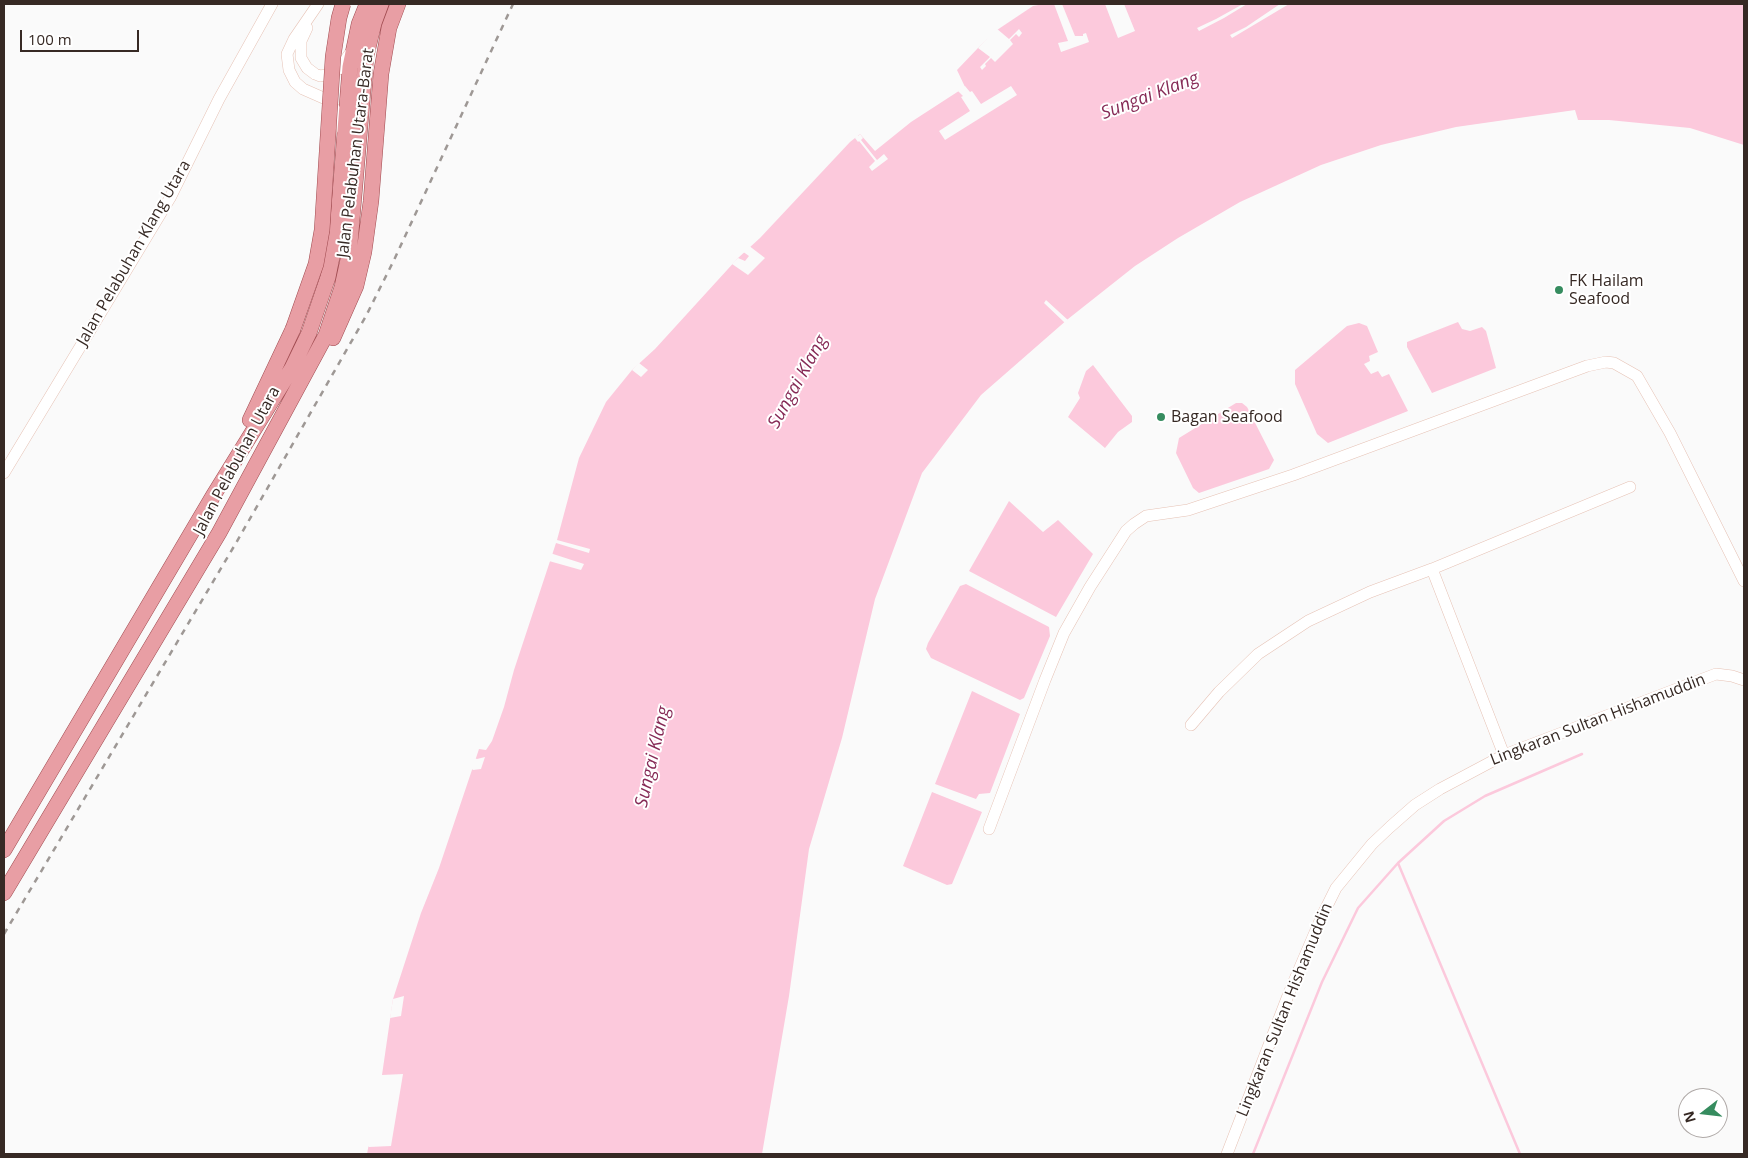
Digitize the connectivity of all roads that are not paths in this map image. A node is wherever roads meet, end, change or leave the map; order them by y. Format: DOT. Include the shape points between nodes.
graph roads {
  1 [pos="272,4"];
  2 [pos="318,4"];
  3 [pos="343,4"];
  4 [pos="367,4"];
  5 [pos="381,4"];
  6 [pos="398,4"];
  7 [pos="353,48"];
  8 [pos="345,148"];
  9 [pos="4,473"];
  10 [pos="1630,487"];
  11 [pos="214,496"];
  12 [pos="229,513"];
  13 [pos="1432,569"];
  14 [pos="1744,581"];
  15 [pos="1744,680"];
  16 [pos="1191,725"];
  17 [pos="1504,755"];
  18 [pos="989,829"];
  19 [pos="4,850"];
  20 [pos="4,893"];
  21 [pos="1227,1154"];
  1 -- 9 [label="street, Jalan Pelabuhan Klang Utara" via="219,99 170,198"];
  2 -- 7 [label="street" via="302,42 301,58 307,68 320,76 326,75 339,69"];
  2 -- 8 [label="street" via="287,54 289,70 295,82 328,100 341,118"];
  3 -- 11 [label="main road, Jalan Pelabuhan Utara-Barat, bridge" via="333,57 322,230 316,264 294,329"];
  4 -- 7 [label="main road, Jalan Pelabuhan Utara"];
  5 -- 12 [label="main road, Jalan Pelabuhan Utara" via="366,57 353,223 342,287 326,335"];
  6 -- 12 [label="main road, Jalan Pelabuhan Utara-Barat" via="389,28 381,74 371,202 356,286 294,413"];
  7 -- 8 [label="main road, Jalan Pelabuhan Utara"];
  8 -- 11 [label="main road, Jalan Pelabuhan Utara" via="337,232 319,307 292,368"];
  10 -- 13 [label="street"];
  11 -- 19 [label="main road, Jalan Pelabuhan Utara"];
  12 -- 20 [label="main road, Jalan Pelabuhan Utara"];
  13 -- 16 [label="street" via="1370,592 1284,636 1258,654"];
  13 -- 17 [label="street"];
  14 -- 18 [label="street" via="1670,433 1637,376 1614,363 1587,366 1293,476 1188,510 1146,516 1134,524 1126,531 1090,587 1064,633"];
  15 -- 17 [label="street, Lingkaran Sultan Hishamuddin" via="1716,674"];
  17 -- 21 [label="street, Lingkaran Sultan Hishamuddin" via="1415,806 1372,844 1336,888 1288,993"];
}
